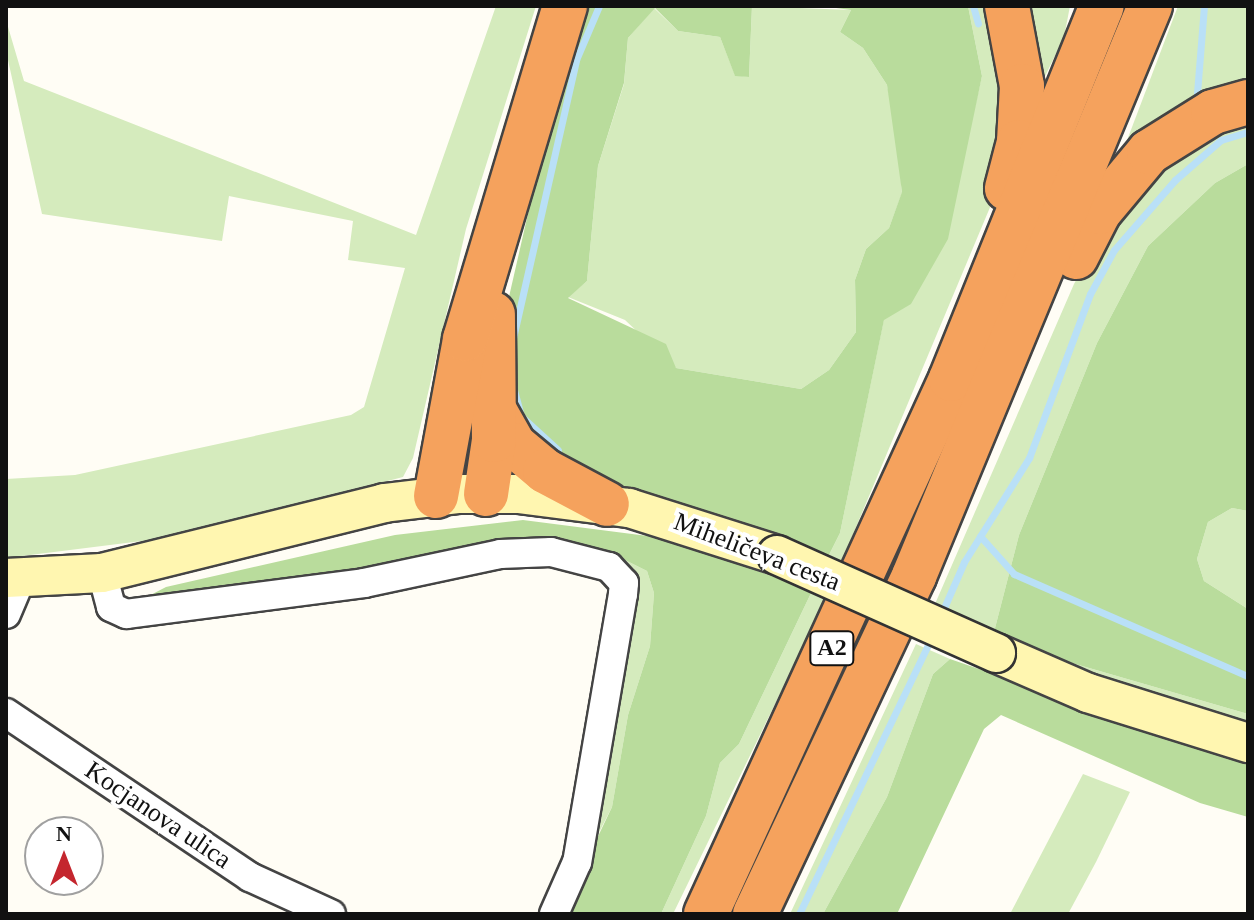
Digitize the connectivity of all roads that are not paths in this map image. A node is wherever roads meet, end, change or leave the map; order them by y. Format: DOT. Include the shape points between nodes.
graph roads {
  1 [pos="565,6"];
  2 [pos="1007,6"];
  3 [pos="1102,6"];
  4 [pos="1150,6"];
  5 [pos="1248,102"];
  6 [pos="498,244"];
  7 [pos="951,379"];
  8 [pos="994,391"];
  9 [pos="492,406"];
  10 [pos="486,494"];
  11 [pos="436,496"];
  12 [pos="607,504"];
  13 [pos="102,573"];
  14 [pos="13,578"];
  15 [pos="6,614"];
  16 [pos="6,713"];
  17 [pos="1248,743"];
  18 [pos="324,910"];
  19 [pos="554,914"];
  20 [pos="706,914"];
  21 [pos="755,914"];
  1 -- 6 [label="highway"];
  2 -- 7 [label="highway" via="1020,58 1019,142 964,294"];
  3 -- 7 [label="highway, A2"];
  4 -- 8 [label="highway, A2"];
  5 -- 8 [label="highway" via="1183,127 1122,182 1085,238 1042,334"];
  6 -- 9 [label="highway"];
  6 -- 11 [label="highway" via="465,339"];
  7 -- 20 [label="highway, A2"];
  8 -- 21 [label="highway, A2"];
  9 -- 10 [label="highway" via="493,461"];
  9 -- 12 [label="highway" via="514,445 545,471"];
  10 -- 11 [label="street, Miheličeva cesta"];
  10 -- 12 [label="street, Miheličeva cesta"];
  11 -- 13 [label="street, Miheličeva cesta"];
  12 -- 17 [label="street, Miheličeva cesta, bridge" via="692,524 777,555 1088,693"];
  13 -- 14 [label="street, Miheličeva cesta"];
  13 -- 19 [label="street" via="111,607 126,614 364,583 500,554 585,557 619,575 623,594 577,862"];
  14 -- 15 [label="street"];
  16 -- 18 [label="street, Kocjanova ulica" via="250,877"];
}
